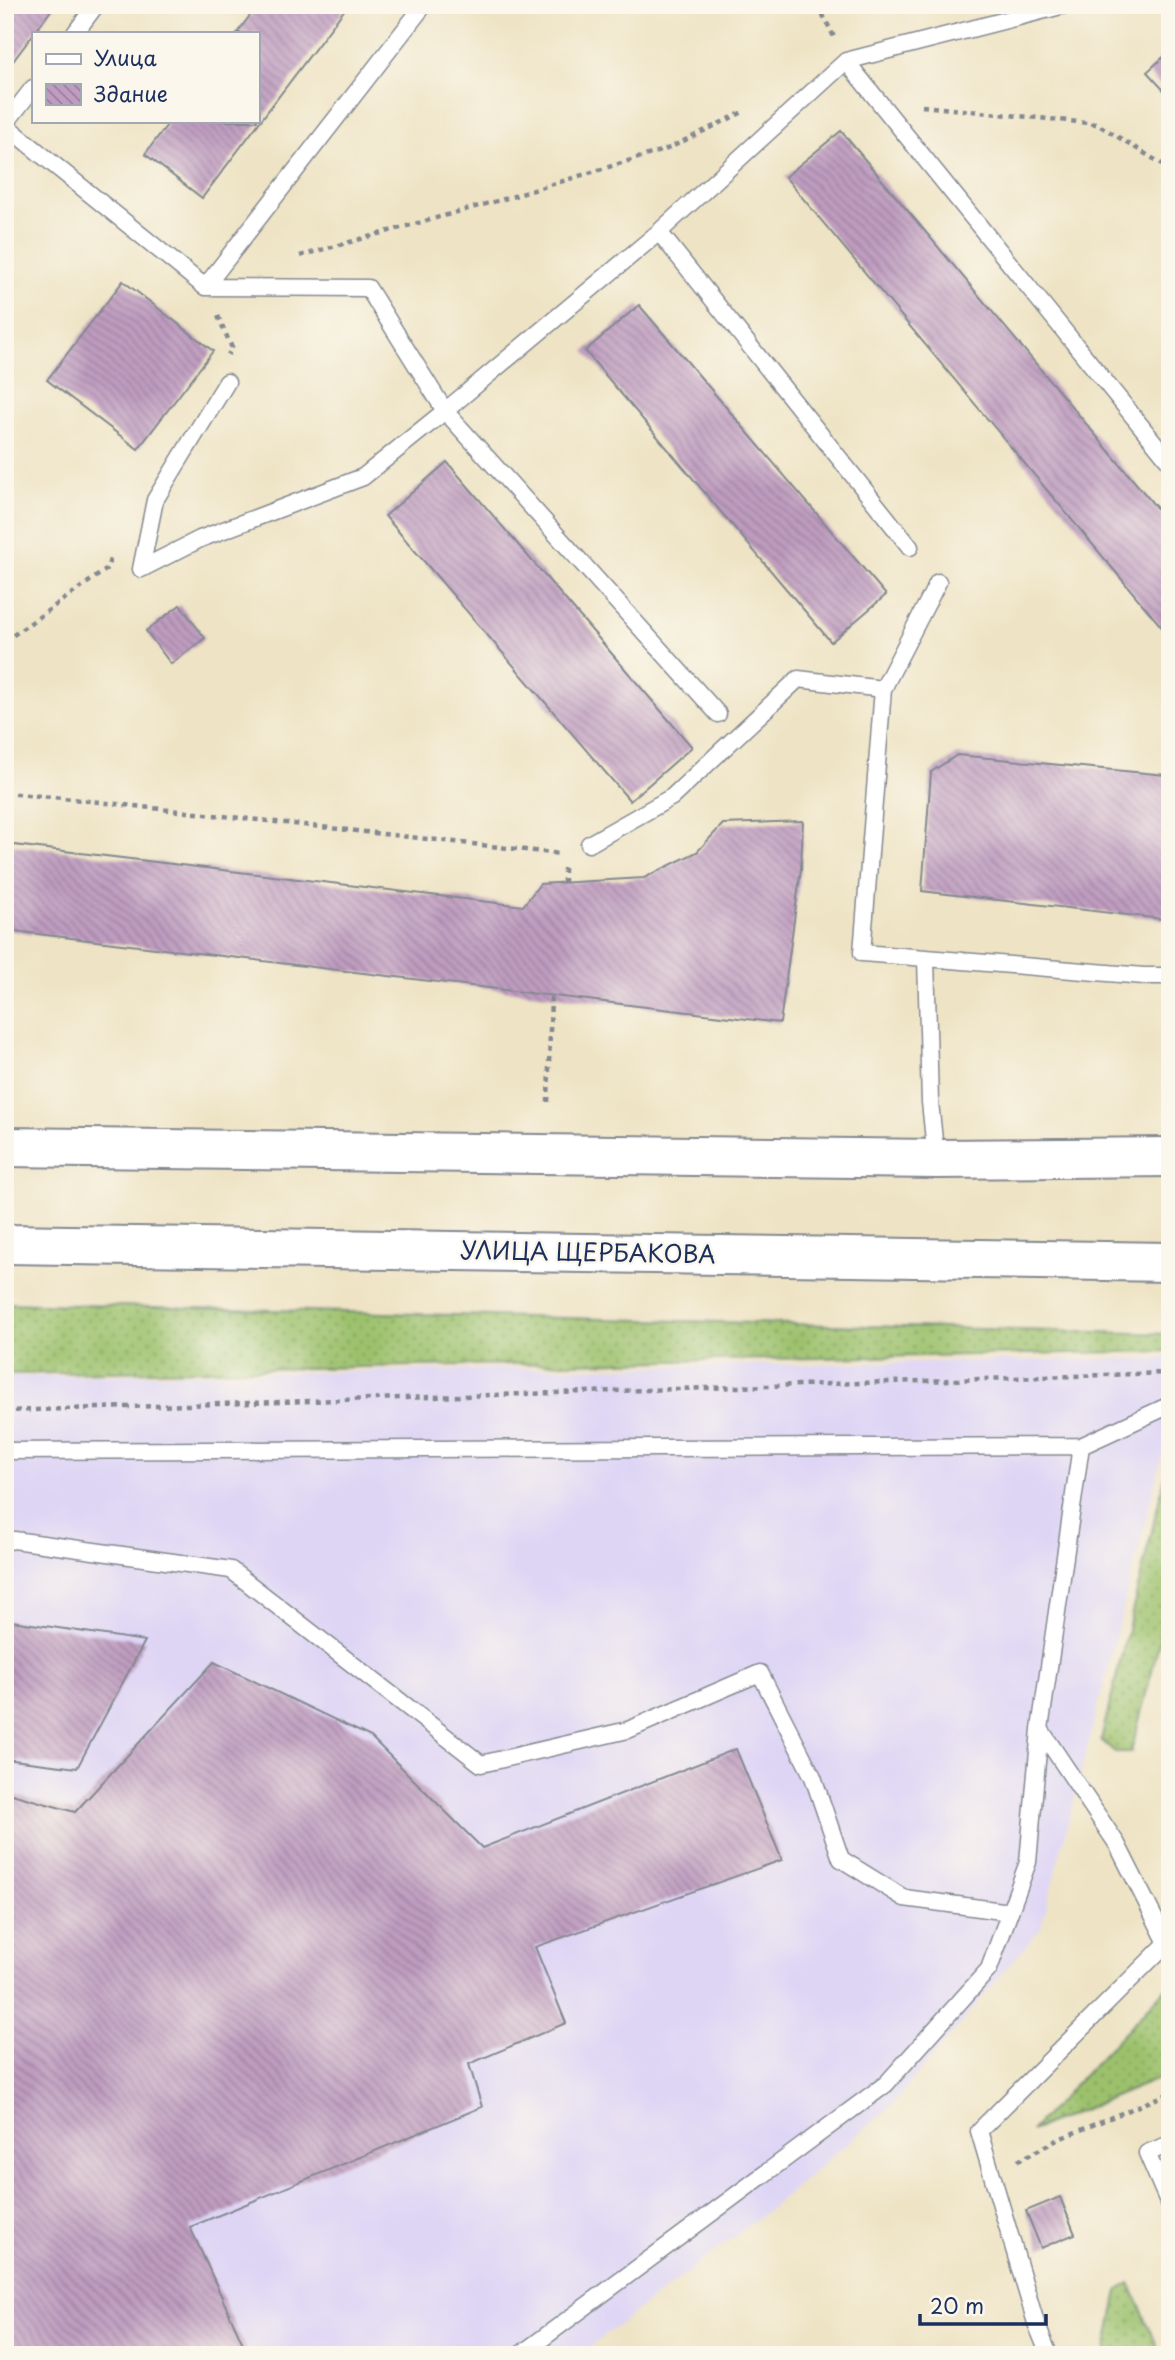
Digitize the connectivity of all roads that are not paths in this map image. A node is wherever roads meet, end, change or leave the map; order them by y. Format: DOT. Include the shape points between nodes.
graph roads {
  1 [pos="96,5"];
  2 [pos="424,5"];
  3 [pos="1065,5"];
  4 [pos="76,32"];
  5 [pos="846,61"];
  6 [pos="32,89"];
  7 [pos="5,125"];
  8 [pos="659,232"];
  9 [pos="205,287"];
  10 [pos="227,382"];
  11 [pos="445,411"];
  12 [pos="1170,462"];
  13 [pos="910,547"];
  14 [pos="938,582"];
  15 [pos="883,689"];
  16 [pos="718,714"];
  17 [pos="589,844"];
  18 [pos="926,958"];
  19 [pos="1170,976"];
  20 [pos="5,1147"];
  21 [pos="1170,1157"];
  22 [pos="936,1159"];
  23 [pos="5,1244"];
  24 [pos="1170,1262"];
  25 [pos="1170,1405"];
  26 [pos="1082,1446"];
  27 [pos="5,1451"];
  28 [pos="5,1542"];
  29 [pos="1040,1729"];
  30 [pos="1010,1912"];
  31 [pos="1168,1946"];
  32 [pos="1170,2144"];
  33 [pos="1170,2206"];
  34 [pos="520,2355"];
  35 [pos="1049,2355"];
  1 -- 4 [label="lane"];
  2 -- 9 [label="lane"];
  3 -- 5 [label="lane"];
  5 -- 8 [label="lane"];
  5 -- 12 [label="lane"];
  6 -- 7 [label="lane"];
  7 -- 9 [label="lane"];
  8 -- 11 [label="lane"];
  8 -- 13 [label="lane"];
  9 -- 11 [label="lane" via="368,288"];
  10 -- 11 [label="lane" via="155,500 141,569 200,539 363,477"];
  11 -- 16 [label="lane"];
  14 -- 15 [label="lane"];
  15 -- 17 [label="lane" via="798,680 672,797"];
  15 -- 18 [label="lane" via="862,953"];
  18 -- 19 [label="lane"];
  18 -- 22 [label="lane"];
  20 -- 22 [label="main road"];
  21 -- 22 [label="main road"];
  23 -- 24 [label="main road, УЛИЦА ЩЕРБАКОВА"];
  25 -- 26 [label="lane"];
  26 -- 27 [label="lane"];
  26 -- 29 [label="lane"];
  28 -- 30 [label="lane" via="231,1570 481,1764 628,1730 760,1673 813,1777 841,1860 904,1898"];
  29 -- 30 [label="lane" via="1028,1863"];
  29 -- 31 [label="lane" via="1116,1844"];
  30 -- 34 [label="lane" via="989,1969 886,2084"];
  31 -- 35 [label="lane" via="979,2131"];
  32 -- 33 [label="lane" via="1147,2153"];
}
